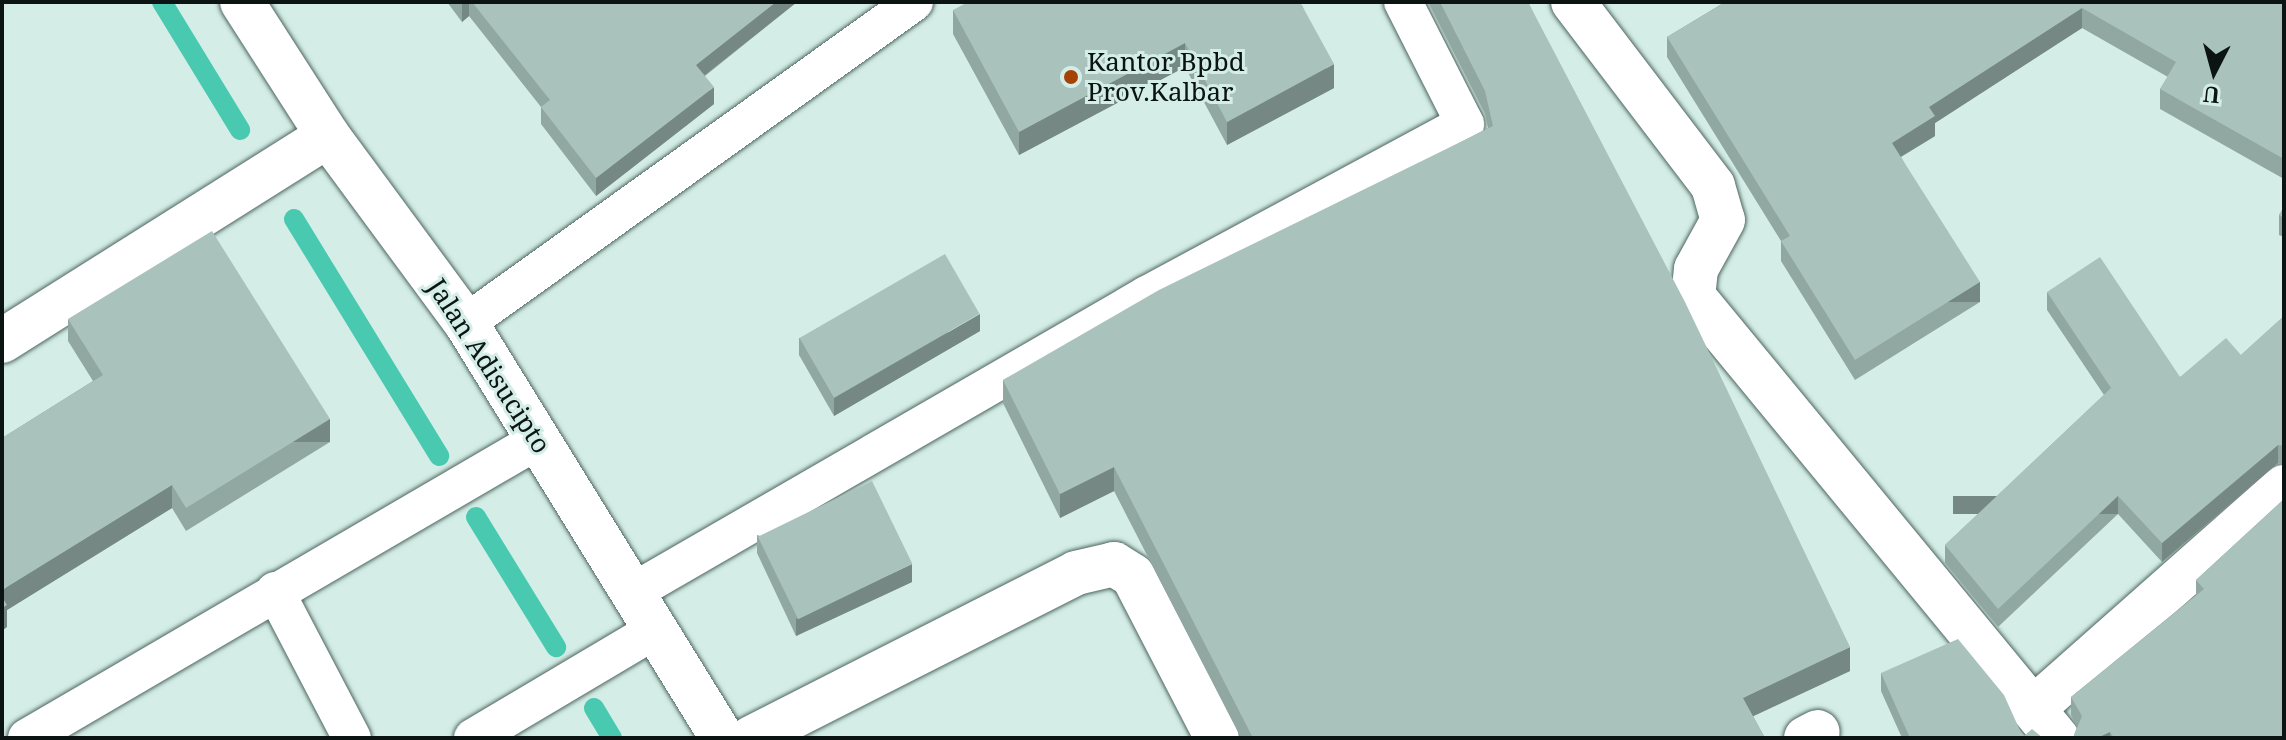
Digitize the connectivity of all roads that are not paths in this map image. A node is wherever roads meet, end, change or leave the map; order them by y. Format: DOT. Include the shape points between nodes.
graph roads {
  1 [pos="242,2"];
  2 [pos="914,2"];
  3 [pos="1403,2"];
  4 [pos="1573,2"];
  5 [pos="328,136"];
  6 [pos="466,323"];
  7 [pos="2,341"];
  8 [pos="538,440"];
  9 [pos="2284,487"];
  10 [pos="275,591"];
  11 [pos="633,592"];
  12 [pos="655,630"];
  13 [pos="2045,723"];
  14 [pos="27,738"];
  15 [pos="352,738"];
  16 [pos="473,738"];
  17 [pos="722,738"];
  18 [pos="751,738"];
  19 [pos="1217,738"];
  1 -- 5 [label="street, Jalan Adisucipto"];
  2 -- 6 [label="lane"];
  3 -- 11 [label="lane" via="1465,124 1147,295"];
  4 -- 13 [label="street" via="1713,186 1723,220 1696,269 1693,296"];
  5 -- 6 [label="street, Jalan Adisucipto"];
  5 -- 7 [label="street"];
  6 -- 8 [label="street, Jalan Adisucipto"];
  8 -- 10 [label="lane"];
  8 -- 11 [label="street, Jalan Adisucipto"];
  9 -- 13 [label="street"];
  10 -- 14 [label="lane"];
  10 -- 15 [label="lane"];
  11 -- 12 [label="street, Jalan Adisucipto"];
  12 -- 16 [label="lane"];
  12 -- 17 [label="street, Jalan Adisucipto"];
  18 -- 19 [label="street" via="1076,573 1114,564 1133,576"];
}
